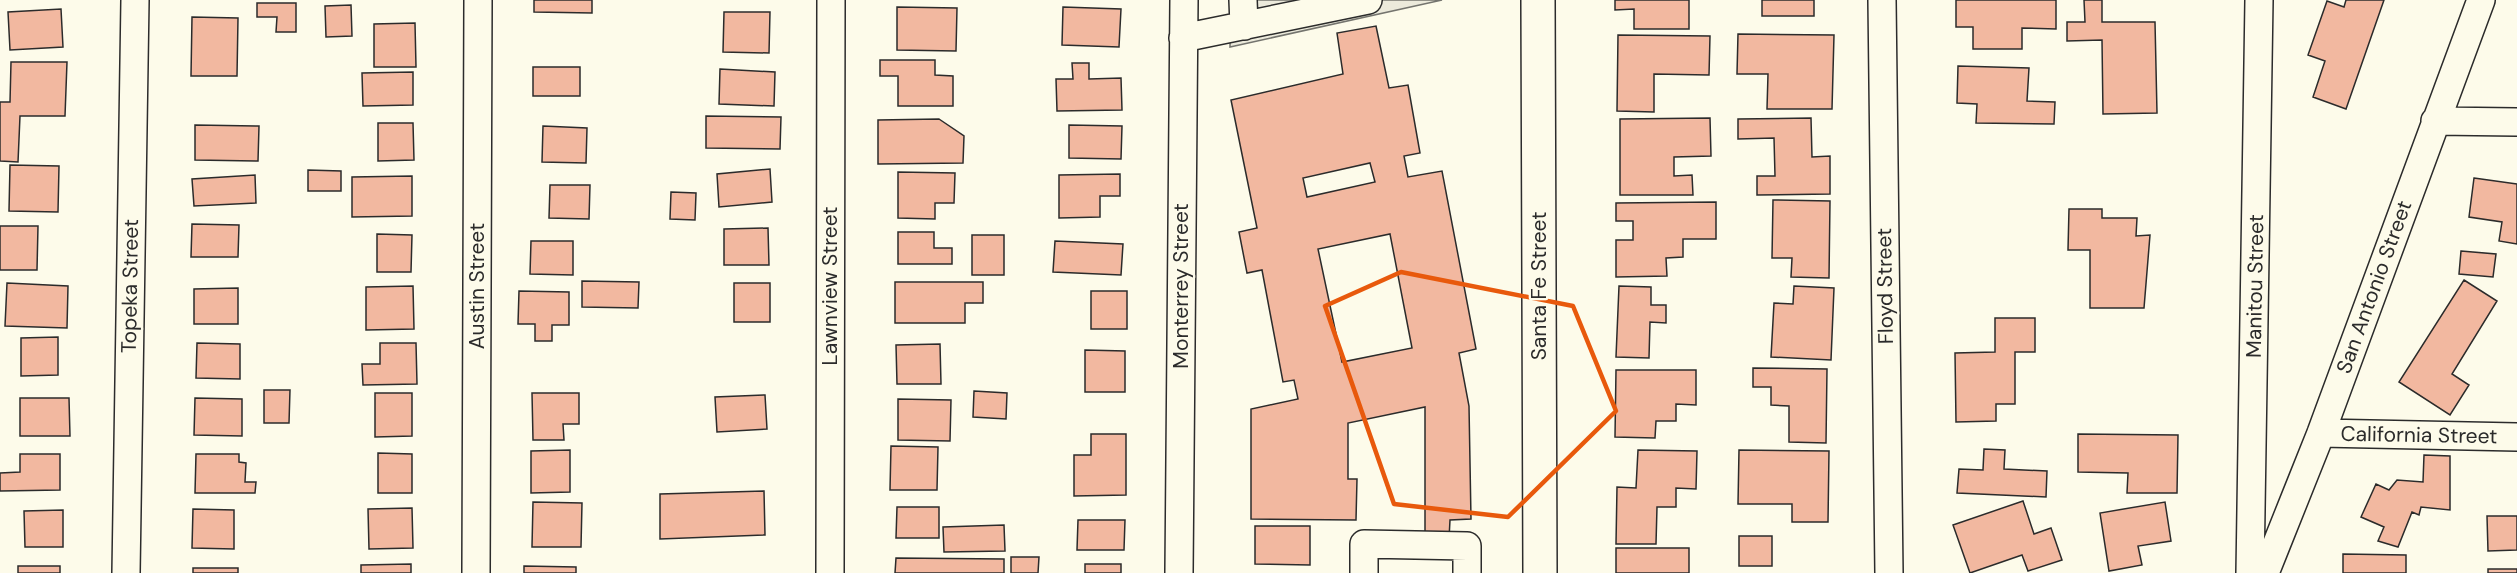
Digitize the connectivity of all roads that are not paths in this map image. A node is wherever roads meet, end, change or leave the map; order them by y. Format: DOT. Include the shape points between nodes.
graph roads {
  1 [pos="135,0"];
  2 [pos="478,0"];
  3 [pos="831,0"];
  4 [pos="1184,0"];
  5 [pos="1368,0"];
  6 [pos="1539,0"];
  7 [pos="1882,0"];
  8 [pos="2259,0"];
  9 [pos="2481,0"];
  10 [pos="1244,13"];
  11 [pos="1183,38"];
  12 [pos="2435,121"];
  13 [pos="2517,122"];
  14 [pos="2321,433"];
  15 [pos="2517,437"];
  16 [pos="126,573"];
  17 [pos="476,573"];
  18 [pos="830,573"];
  19 [pos="1179,573"];
  20 [pos="1364,573"];
  21 [pos="1467,573"];
  22 [pos="1540,573"];
  23 [pos="1889,573"];
  24 [pos="2250,573"];
  25 [pos="2265,573"];
  1 -- 16 [label="street, Topeka Street"];
  2 -- 17 [label="street, Austin Street"];
  3 -- 18 [label="street, Lawnview Street"];
  4 -- 11 [label="street, Monterrey Street"];
  5 -- 10 [label="street"];
  6 -- 22 [label="main road, Santa Fe Street"];
  7 -- 23 [label="street, Floyd Street"];
  8 -- 24 [label="street, Manitou Street"];
  9 -- 12 [label="street, San Antonio Street"];
  10 -- 11 [label="street"];
  11 -- 19 [label="street, Monterrey Street"];
  12 -- 13 [label="street"];
  12 -- 14 [label="street, San Antonio Street"];
  14 -- 15 [label="street, California Street"];
  14 -- 25 [label="street, San Antonio Street"];
  20 -- 21 [label="street" via="1364,544 1467,546"];
}
